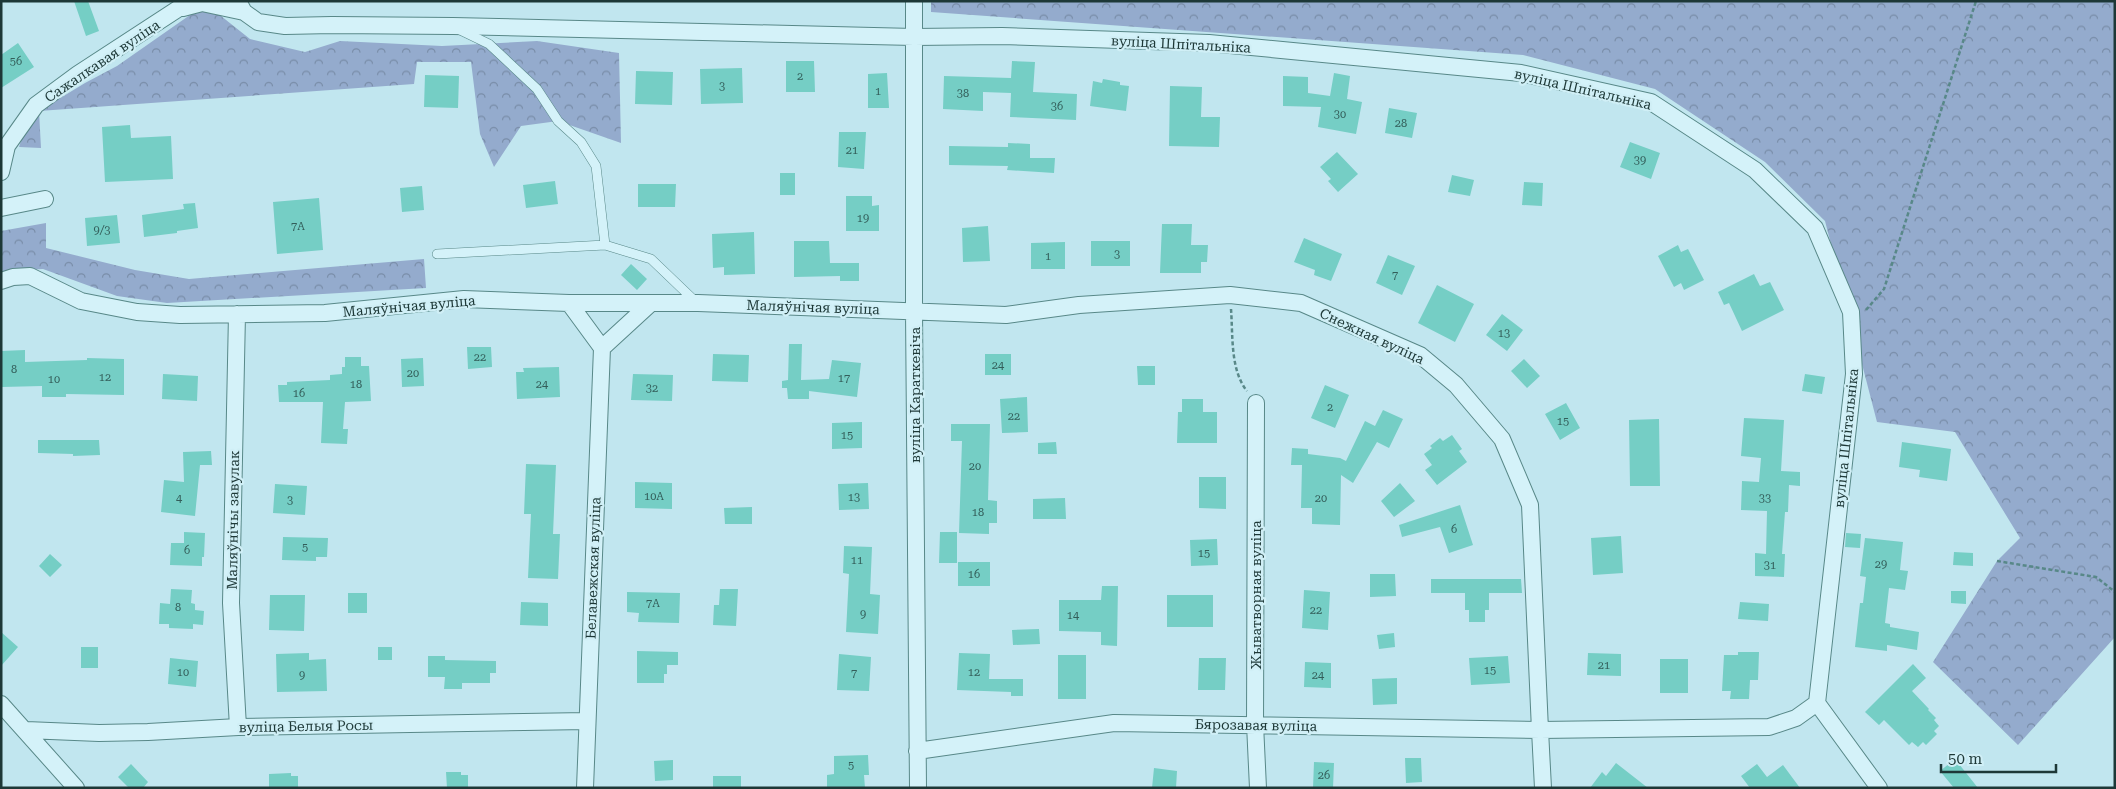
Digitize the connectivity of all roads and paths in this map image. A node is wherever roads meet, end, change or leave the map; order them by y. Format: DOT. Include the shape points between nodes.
graph roads {
  1 [pos="914,1"];
  2 [pos="1976,1"];
  3 [pos="186,4"];
  4 [pos="241,7"];
  5 [pos="453,26"];
  6 [pos="914,37"];
  7 [pos="4,143"];
  8 [pos="1,172"];
  9 [pos="45,198"];
  10 [pos="1,208"];
  11 [pos="605,244"];
  12 [pos="437,254"];
  13 [pos="1,281"];
  14 [pos="1230,295"];
  15 [pos="569,303"];
  16 [pos="651,303"];
  17 [pos="698,303"];
  18 [pos="914,311"];
  19 [pos="237,314"];
  20 [pos="1852,326"];
  21 [pos="602,348"];
  22 [pos="1256,403"];
  23 [pos="1997,561"];
  24 [pos="2115,592"];
  25 [pos="1817,703"];
  26 [pos="1,704"];
  27 [pos="587,721"];
  28 [pos="1255,724"];
  29 [pos="238,727"];
  30 [pos="26,730"];
  31 [pos="1540,730"];
  32 [pos="917,751"];
  33 [pos="76,788"];
  34 [pos="585,788"];
  35 [pos="918,788"];
  36 [pos="1258,788"];
  37 [pos="1543,788"];
  38 [pos="1879,788"];
  1 -- 6 [label="street, вуліца Караткевіча"];
  2 -- 20 [label="path" via="1884,289"];
  3 -- 4 [label="street, Сажалкавая вуліца"];
  3 -- 7 [label="street, Сажалкавая вуліца" via="36,104"];
  4 -- 5 [label="street" via="258,22 285,26"];
  5 -- 6 [label="street"];
  5 -- 11 [label="lane" via="489,44 537,90 558,121 581,142 596,166"];
  6 -- 18 [label="street, вуліца Караткевіча"];
  6 -- 20 [label="street, вуліца Шпітальніка" via="1002,36 1209,43 1521,73 1651,102 1755,170 1815,228 1851,312"];
  7 -- 8 [label="street, Сажалкавая вуліца"];
  9 -- 10 [label="street"];
  11 -- 12 [label="lane"];
  11 -- 17 [label="lane" via="651,259"];
  13 -- 19 [label="street, Маляўнічая вуліца" via="30,276 81,301 137,312"];
  14 -- 18 [label="street, Снежная вуліца" via="1079,305 1006,315"];
  14 -- 22 [label="path" via="1235,364 1242,385"];
  14 -- 31 [label="street, Снежная вуліца" via="1301,303 1420,355 1456,385 1502,439 1530,505"];
  15 -- 16 [label="street, Маляўнічая вуліца"];
  15 -- 19 [label="street, Маляўнічая вуліца" via="464,299 325,313"];
  15 -- 21 [label="street"];
  16 -- 17 [label="street, Маляўнічая вуліца"];
  16 -- 21 [label="street"];
  17 -- 18 [label="street, Маляўнічая вуліца"];
  18 -- 32 [label="street, вуліца Караткевіча"];
  19 -- 29 [label="street, Маляўнічы завулак" via="231,603"];
  20 -- 25 [label="street, вуліца Шпітальніка" via="1854,374"];
  21 -- 27 [label="street, Белавежская вуліца"];
  22 -- 28 [label="street, Жыватворная вуліца"];
  23 -- 24 [label="path" via="2096,577"];
  25 -- 31 [label="street, Бярозавая вуліца" via="1796,718 1769,727"];
  25 -- 38 [label="street"];
  26 -- 30 [label="street"];
  27 -- 29 [label="street, вуліца Белыя Росы"];
  27 -- 34 [label="street, Белавежская вуліца"];
  28 -- 31 [label="street, Бярозавая вуліца"];
  28 -- 32 [label="street, Бярозавая вуліца" via="1114,723"];
  28 -- 36 [label="street, Жыватворная вуліца"];
  29 -- 30 [label="street, вуліца Белыя Росы" via="99,733"];
  30 -- 33 [label="street"];
  31 -- 37 [label="street"];
  32 -- 35 [label="street, вуліца Караткевіча"];
}
